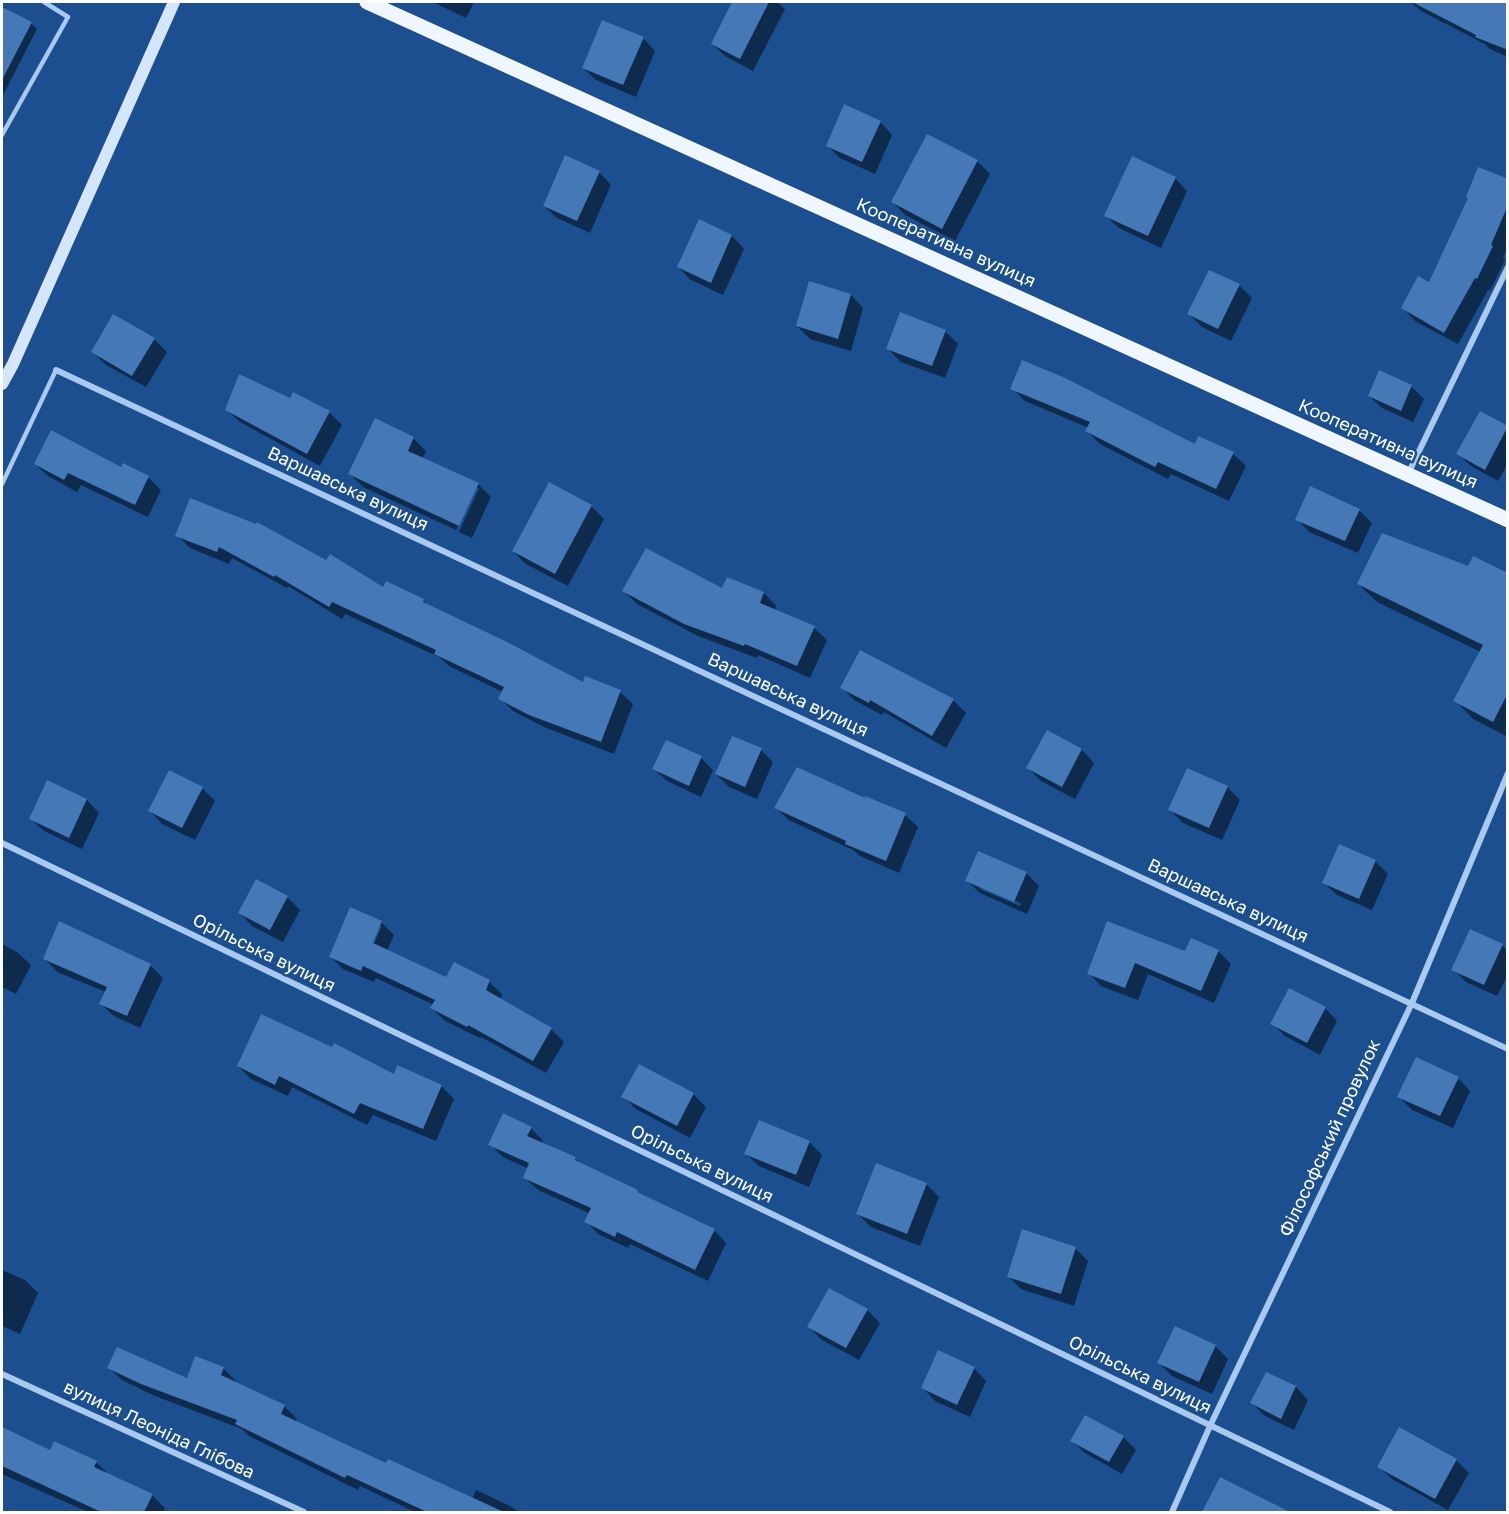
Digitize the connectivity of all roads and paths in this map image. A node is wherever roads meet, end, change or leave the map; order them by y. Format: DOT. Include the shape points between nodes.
graph roads {
  1 [pos="44,2"];
  2 [pos="174,2"];
  3 [pos="368,2"];
  4 [pos="2,135"];
  5 [pos="1508,267"];
  6 [pos="56,369"];
  7 [pos="2,384"];
  8 [pos="1408,475"];
  9 [pos="2,484"];
  10 [pos="1508,520"];
  11 [pos="1508,773"];
  12 [pos="2,843"];
  13 [pos="1412,1003"];
  14 [pos="1508,1049"];
  15 [pos="2,1374"];
  16 [pos="1210,1426"];
  17 [pos="304,1512"];
  18 [pos="1172,1512"];
  19 [pos="1390,1512"];
  1 -- 4 [label="lane" via="68,17"];
  2 -- 7 [label="street"];
  3 -- 8 [label="main road, Кооперативна вулиця"];
  5 -- 8 [label="street"];
  6 -- 9 [label="lane"];
  6 -- 13 [label="street, Варшавська вулиця"];
  8 -- 10 [label="main road, Кооперативна вулиця"];
  11 -- 13 [label="street, Філософський провулок"];
  12 -- 16 [label="street, Орільська вулиця"];
  13 -- 14 [label="street, Варшавська вулиця"];
  13 -- 16 [label="street, Філософський провулок"];
  15 -- 17 [label="street, вулиця Леоніда Глібова"];
  16 -- 18 [label="street, Філософський провулок"];
  16 -- 19 [label="street, Орільська вулиця"];
}
